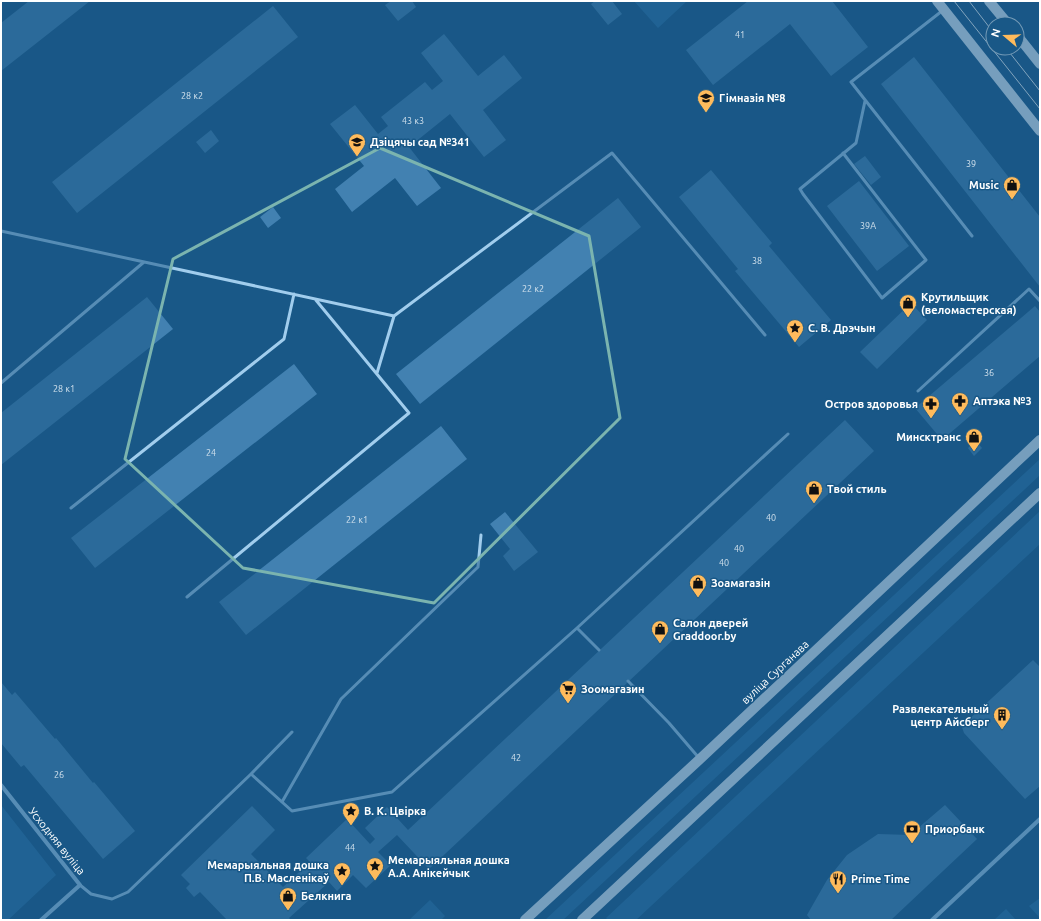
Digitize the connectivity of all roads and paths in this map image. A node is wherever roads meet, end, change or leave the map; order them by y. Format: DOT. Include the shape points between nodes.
graph roads {
  1 [pos="937,1"];
  2 [pos="990,1"];
  3 [pos="944,9"];
  4 [pos="1002,16"];
  5 [pos="1025,45"];
  6 [pos="1040,64"];
  7 [pos="865,101"];
  8 [pos="1040,131"];
  9 [pos="843,153"];
  10 [pos="1,231"];
  11 [pos="972,236"];
  12 [pos="144,262"];
  13 [pos="294,294"];
  14 [pos="315,299"];
  15 [pos="1040,301"];
  16 [pos="394,316"];
  17 [pos="765,335"];
  18 [pos="377,373"];
  19 [pos="1,383"];
  20 [pos="918,391"];
  21 [pos="788,434"];
  22 [pos="1040,440"];
  23 [pos="1040,493"];
  24 [pos="71,508"];
  25 [pos="481,535"];
  26 [pos="187,597"];
  27 [pos="577,628"];
  28 [pos="599,650"];
  29 [pos="628,682"];
  30 [pos="292,732"];
  31 [pos="700,759"];
  32 [pos="251,774"];
  33 [pos="1,785"];
  34 [pos="282,802"];
  35 [pos="1040,819"];
  36 [pos="80,885"];
  37 [pos="585,919"];
  38 [pos="41,920"];
  39 [pos="525,920"];
  40 [pos="932,920"];
  1 -- 3 [label="main road"];
  2 -- 4 [label="main road"];
  3 -- 7 [label="lane" via="851,82"];
  3 -- 8 [label="main road"];
  5 -- 6 [label="main road"];
  7 -- 9 [label="lane" via="856,143"];
  7 -- 11 [label="lane"];
  9 -- 9 [label="lane" via="800,189 882,298 926,260"];
  10 -- 12 [label="lane"];
  12 -- 13 [label="lane"];
  12 -- 19 [label="lane"];
  13 -- 14 [label="lane"];
  13 -- 24 [label="lane" via="284,339"];
  14 -- 16 [label="lane"];
  14 -- 18 [label="lane"];
  15 -- 20 [label="lane" via="1029,289"];
  16 -- 17 [label="lane" via="612,153"];
  16 -- 18 [label="lane"];
  18 -- 26 [label="lane" via="409,413"];
  21 -- 27 [label="lane"];
  22 -- 31 [label="main road, вуліца Сурганава"];
  23 -- 37 [label="main road"];
  25 -- 34 [label="lane" via="478,567 341,699"];
  27 -- 28 [label="lane"];
  27 -- 34 [label="lane" via="392,792 292,811"];
  29 -- 31 [label="lane"];
  30 -- 32 [label="lane"];
  31 -- 39 [label="main road, вуліца Сурганава"];
  32 -- 34 [label="lane"];
  32 -- 36 [label="lane" via="128,892 112,899 91,894"];
  33 -- 36 [label="street, Усходняя вуліца"];
  35 -- 40 [label="street"];
  36 -- 38 [label="street, Усходняя вуліца"];
}
